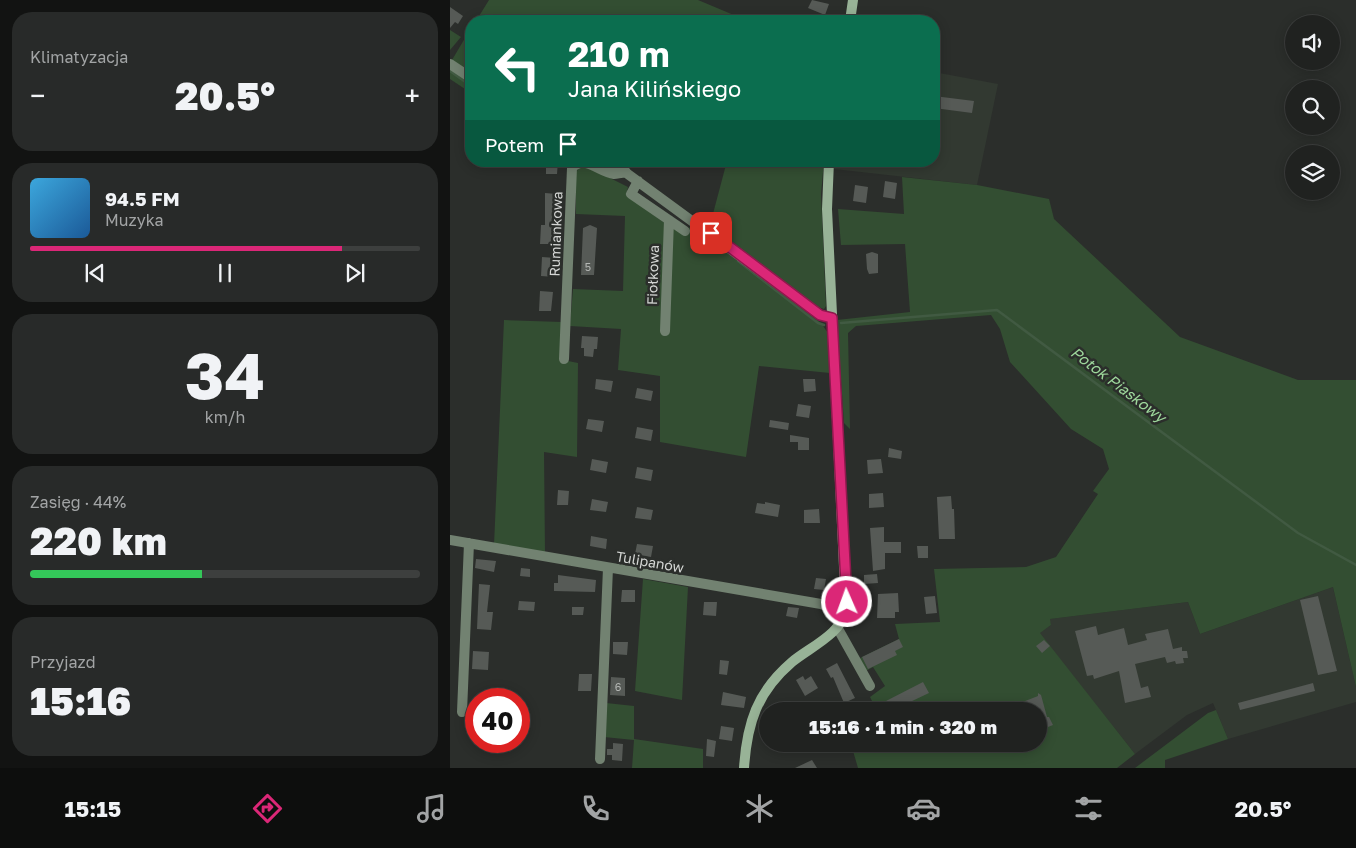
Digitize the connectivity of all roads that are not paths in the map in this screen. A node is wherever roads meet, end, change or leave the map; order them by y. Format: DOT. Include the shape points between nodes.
graph roads {
  1 [pos="853,0"];
  2 [pos="851,15"];
  3 [pos="450,64"];
  4 [pos="465,74"];
  5 [pos="573,167"];
  6 [pos="596,167"];
  7 [pos="619,167"];
  8 [pos="829,167"];
  9 [pos="626,172"];
  10 [pos="638,181"];
  11 [pos="669,220"];
  12 [pos="685,231"];
  13 [pos="832,318"];
  14 [pos="665,331"];
  15 [pos="564,359"];
  16 [pos="450,540"];
  17 [pos="469,543"];
  18 [pos="608,568"];
  19 [pos="846,613"];
  20 [pos="837,627"];
  21 [pos="870,686"];
  22 [pos="462,712"];
  23 [pos="600,759"];
  24 [pos="744,768"];
  1 -- 2 [label="street"];
  3 -- 4 [label="street"];
  5 -- 15 [label="street, Rumiankowa"];
  6 -- 9 [label="street, Rumiankowa" via="615,174"];
  7 -- 9 [label="street"];
  8 -- 13 [label="street" via="827,208"];
  9 -- 10 [label="street"];
  10 -- 11 [label="street" via="631,194"];
  10 -- 13 [label="street" via="820,315"];
  11 -- 12 [label="street"];
  11 -- 14 [label="street, Fiołkowa"];
  13 -- 19 [label="street"];
  16 -- 17 [label="street, Tulipanów"];
  17 -- 18 [label="street, Tulipanów"];
  17 -- 22 [label="street"];
  18 -- 19 [label="street, Tulipanów" via="821,604"];
  18 -- 23 [label="street"];
  19 -- 20 [label="street"];
  20 -- 21 [label="street"];
  20 -- 24 [label="street" via="785,669 764,694 750,723"];
}
